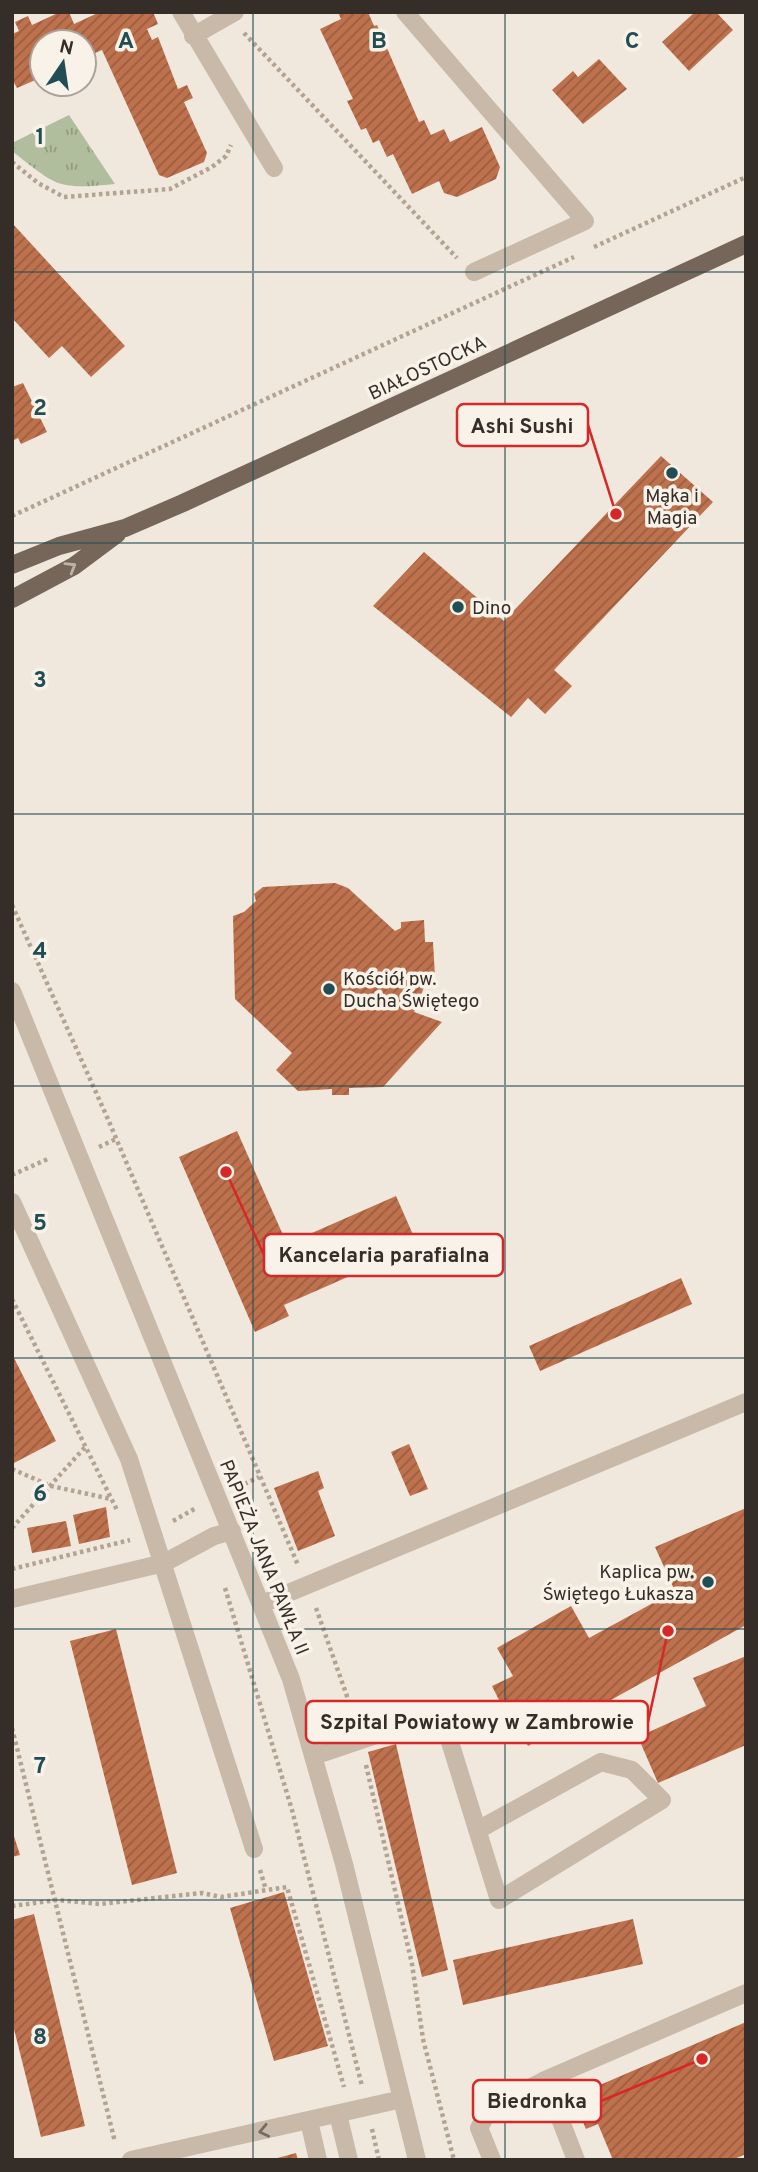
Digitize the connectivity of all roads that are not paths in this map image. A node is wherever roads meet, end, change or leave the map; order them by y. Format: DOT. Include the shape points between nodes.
graph roads {
  1 [pos="181,12"];
  2 [pos="405,12"];
  3 [pos="232,15"];
  4 [pos="193,36"];
  5 [pos="274,168"];
  6 [pos="746,244"];
  7 [pos="474,272"];
  8 [pos="125,528"];
  9 [pos="12,565"];
  10 [pos="12,599"];
  11 [pos="12,992"];
  12 [pos="12,1202"];
  13 [pos="746,1402"];
  14 [pos="232,1531"];
  15 [pos="164,1563"];
  16 [pos="12,1599"];
  17 [pos="262,1604"];
  18 [pos="314,1756"];
  19 [pos="478,1830"];
  20 [pos="254,1849"];
  21 [pos="746,1993"];
  22 [pos="545,2080"];
  23 [pos="402,2099"];
  24 [pos="352,2111"];
  25 [pos="309,2121"];
  26 [pos="131,2160"];
  27 [pos="318,2160"];
  28 [pos="349,2160"];
  29 [pos="417,2160"];
  30 [pos="492,2160"];
  31 [pos="576,2160"];
  1 -- 4 [label="street"];
  2 -- 7 [label="street" via="585,221"];
  3 -- 4 [label="street"];
  4 -- 5 [label="street"];
  6 -- 8 [label="main road, BIAŁOSTOCKA"];
  8 -- 9 [label="main road, BIAŁOSTOCKA"];
  10 -- 8 [label="main road, BIAŁOSTOCKA, one-way" via="74,566"];
  11 -- 14 [label="street, PAPIEŻA JANA PAWŁA II"];
  12 -- 15 [label="street" via="129,1459"];
  13 -- 17 [label="street"];
  14 -- 15 [label="street"];
  14 -- 17 [label="street, PAPIEŻA JANA PAWŁA II"];
  15 -- 16 [label="street"];
  15 -- 20 [label="street"];
  17 -- 18 [label="street, PAPIEŻA JANA PAWŁA II"];
  18 -- 19 [label="street" via="441,1713"];
  18 -- 23 [label="street, PAPIEŻA JANA PAWŁA II"];
  19 -- 19 [label="street" via="499,1900 662,1800 632,1770 601,1762"];
  21 -- 22 [label="street"];
  22 -- 30 [label="street" via="489,2109 479,2128"];
  22 -- 31 [label="street"];
  23 -- 24 [label="street"];
  23 -- 29 [label="street, PAPIEŻA JANA PAWŁA II"];
  24 -- 25 [label="street"];
  24 -- 28 [label="street"];
  25 -- 26 [label="street, one-way"];
  25 -- 27 [label="street"];
}
